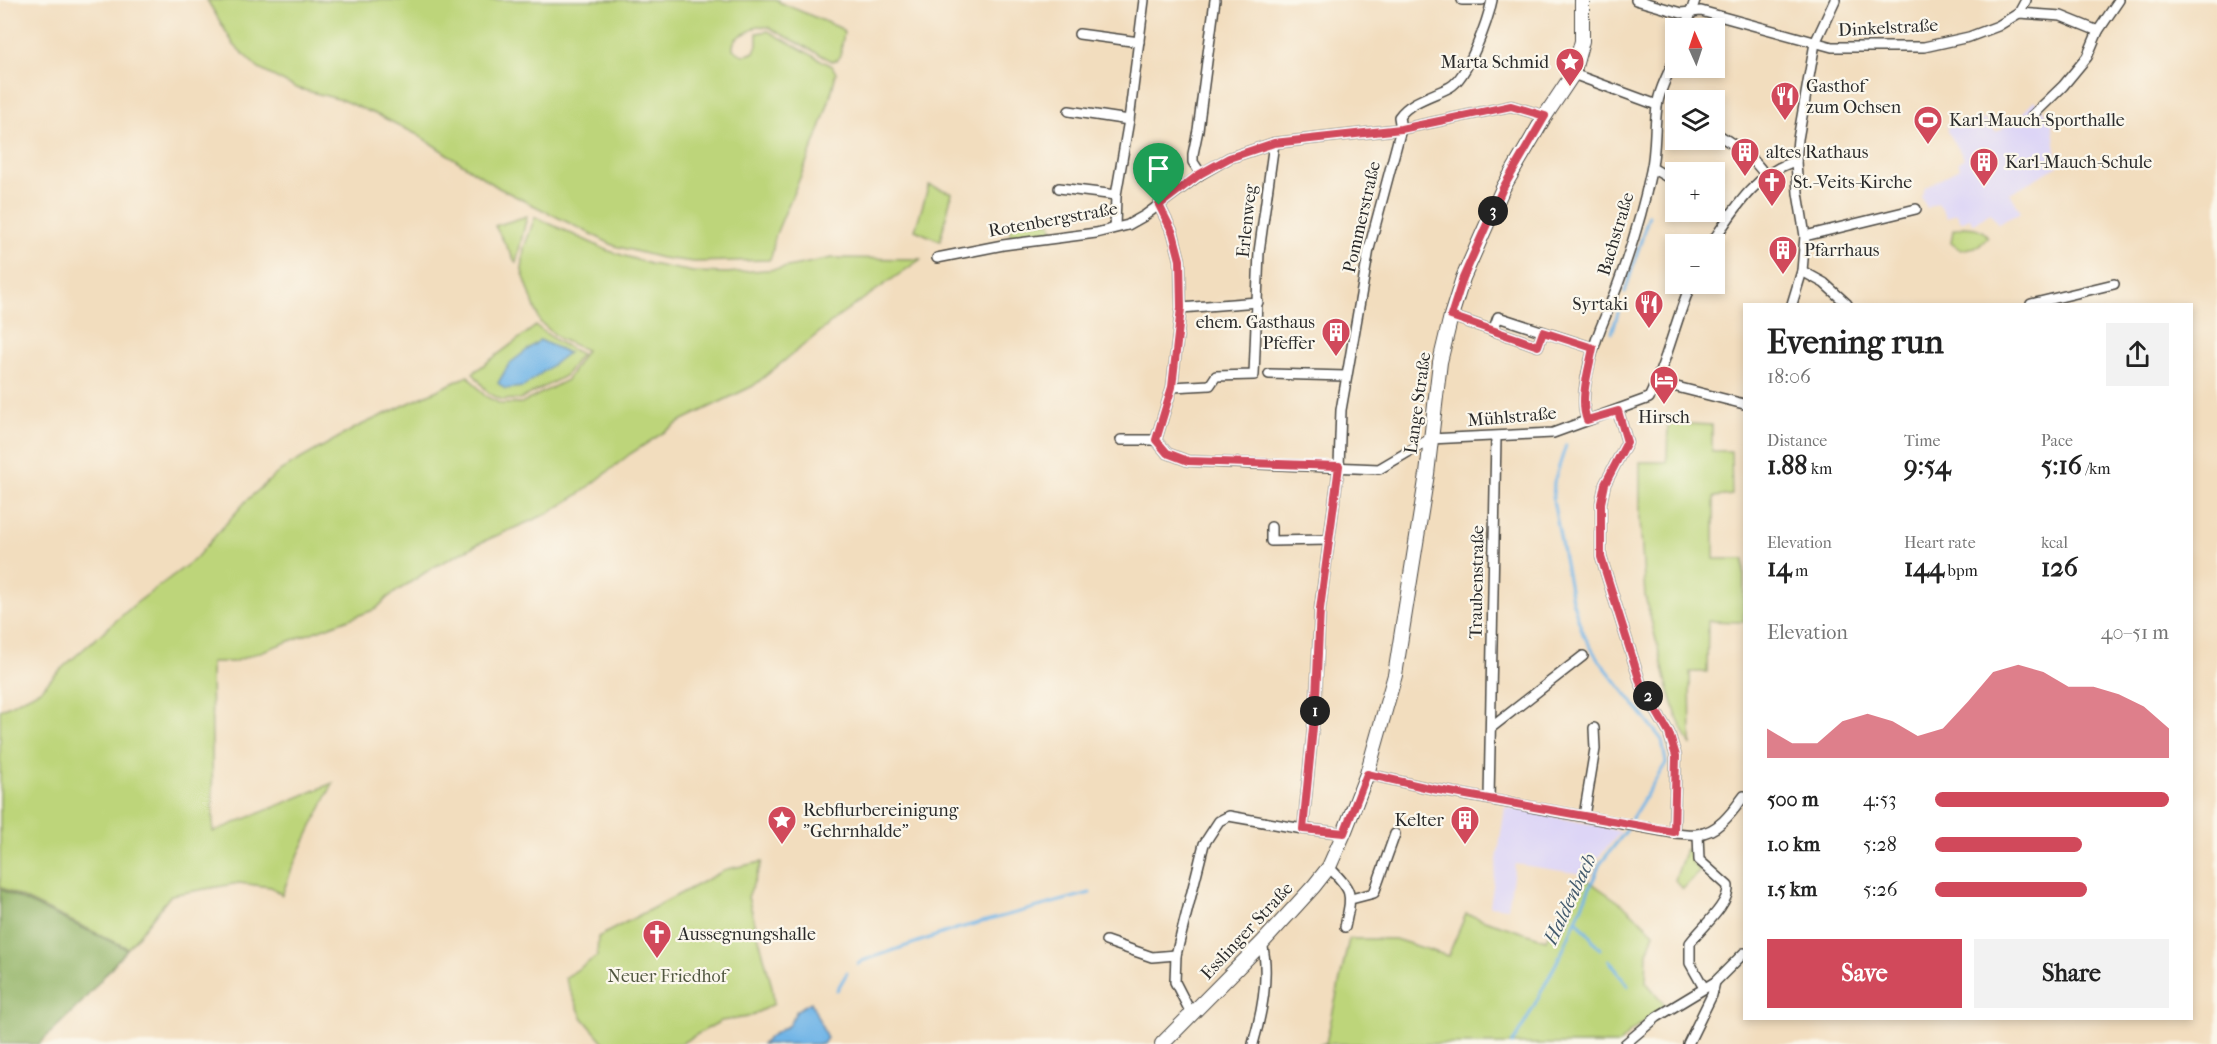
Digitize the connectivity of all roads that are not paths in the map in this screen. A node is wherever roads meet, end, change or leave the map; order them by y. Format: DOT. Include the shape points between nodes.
graph roads {
  1 [pos="1144,0"];
  2 [pos="1215,0"];
  3 [pos="1462,0"];
  4 [pos="1482,0"];
  5 [pos="1492,0"];
  6 [pos="1582,0"];
  7 [pos="1636,0"];
  8 [pos="1695,0"];
  9 [pos="1835,0"];
  10 [pos="2026,0"];
  11 [pos="2119,0"];
  12 [pos="1692,12"];
  13 [pos="2019,13"];
  14 [pos="1690,18"];
  15 [pos="2097,31"];
  16 [pos="1079,34"];
  17 [pos="1139,42"];
  18 [pos="1815,44"];
  19 [pos="1573,74"];
  20 [pos="1667,78"];
  21 [pos="1657,105"];
  22 [pos="1068,111"];
  23 [pos="1545,116"];
  24 [pos="2032,116"];
  25 [pos="1129,120"];
  26 [pos="1401,129"];
  27 [pos="1725,139"];
  28 [pos="1274,143"];
  29 [pos="1796,161"];
  30 [pos="1652,168"];
  31 [pos="1200,174"];
  32 [pos="1765,175"];
  33 [pos="1665,176"];
  34 [pos="1059,188"];
  35 [pos="1116,195"];
  36 [pos="1159,205"];
  37 [pos="1916,209"];
  38 [pos="1725,213"];
  39 [pos="1728,215"];
  40 [pos="1114,227"];
  41 [pos="1717,234"];
  42 [pos="1805,236"];
  43 [pos="937,258"];
  44 [pos="1802,271"];
  45 [pos="2114,284"];
  46 [pos="1686,294"];
  47 [pos="1258,302"];
  48 [pos="1792,303"];
  49 [pos="1846,303"];
  50 [pos="2037,303"];
  51 [pos="1181,308"];
  52 [pos="1451,316"];
  53 [pos="1493,331"];
  54 [pos="1543,332"];
  55 [pos="1593,348"];
  56 [pos="1269,374"];
  57 [pos="1346,376"];
  58 [pos="1658,382"];
  59 [pos="1172,387"];
  60 [pos="1743,404"];
  61 [pos="1618,411"];
  62 [pos="1587,420"];
  63 [pos="1496,437"];
  64 [pos="1430,439"];
  65 [pos="1121,440"];
  66 [pos="1156,440"];
  67 [pos="1339,466"];
  68 [pos="1270,527"];
  69 [pos="1329,540"];
  70 [pos="1583,656"];
  71 [pos="1492,727"];
  72 [pos="1594,728"];
  73 [pos="1367,774"];
  74 [pos="1743,797"];
  75 [pos="1489,799"];
  76 [pos="1584,816"];
  77 [pos="1303,829"];
  78 [pos="1674,832"];
  79 [pos="1344,833"];
  80 [pos="1395,834"];
  81 [pos="1698,834"];
  82 [pos="1329,867"];
  83 [pos="1351,900"];
  84 [pos="1345,927"];
  85 [pos="1106,941"];
  86 [pos="1262,943"];
  87 [pos="1176,955"];
  88 [pos="1743,955"];
  89 [pos="1715,982"];
  90 [pos="1704,988"];
  91 [pos="1192,1015"];
  92 [pos="1162,1044"];
  93 [pos="1253,1044"];
  94 [pos="1625,1044"];
  95 [pos="1689,1044"];
  1 -- 17 [label="street"];
  2 -- 31 [label="street" via="1193,154"];
  3 -- 4 [label="street"];
  5 -- 26 [label="street, Pommerstraße" via="1468,64 1453,85 1404,110 1399,117"];
  6 -- 19 [label="main road, Lange Straße" via="1582,41"];
  7 -- 12 [label="street, Dinkelstraße" via="1681,13"];
  8 -- 12 [label="street"];
  9 -- 18 [label="street"];
  10 -- 13 [label="street"];
  11 -- 15 [label="street"];
  12 -- 14 [label="street"];
  12 -- 18 [label="street, Dinkelstraße" via="1701,11"];
  13 -- 15 [label="street" via="2061,16"];
  13 -- 18 [label="street, Dinkelstraße" via="1969,37 1924,46"];
  15 -- 24 [label="street" via="2087,57"];
  16 -- 17 [label="street"];
  17 -- 25 [label="street"];
  18 -- 29 [label="street"];
  19 -- 21 [label="street"];
  19 -- 23 [label="main road, Lange Straße"];
  20 -- 21 [label="street, Bachstraße"];
  21 -- 30 [label="street, Bachstraße"];
  22 -- 25 [label="street"];
  23 -- 26 [label="street, Rotenbergstraße" via="1511,106"];
  23 -- 52 [label="main road, Lange Straße" via="1503,188 1463,278"];
  25 -- 35 [label="street"];
  26 -- 28 [label="street, Rotenbergstraße"];
  26 -- 57 [label="street, Pommerstraße" via="1369,249"];
  27 -- 32 [label="street" via="1743,150"];
  28 -- 31 [label="street, Rotenbergstraße" via="1229,158"];
  28 -- 47 [label="street, Erlenweg" via="1259,252"];
  29 -- 32 [label="street"];
  29 -- 42 [label="street"];
  30 -- 33 [label="street"];
  30 -- 55 [label="street, Bachstraße" via="1621,279"];
  31 -- 36 [label="street, Rotenbergstraße"];
  32 -- 39 [label="street"];
  34 -- 35 [label="street"];
  35 -- 40 [label="street"];
  36 -- 40 [label="street, Rotenbergstraße" via="1128,225"];
  36 -- 51 [label="street" via="1173,233 1180,260"];
  37 -- 42 [label="street"];
  38 -- 39 [label="street"];
  39 -- 41 [label="street"];
  40 -- 43 [label="street, Rotenbergstraße"];
  42 -- 44 [label="street"];
  44 -- 48 [label="street"];
  44 -- 49 [label="street" via="1824,283"];
  45 -- 50 [label="street"];
  46 -- 58 [label="street, Mühlstraße"];
  47 -- 51 [label="street"];
  47 -- 59 [label="street, Erlenweg" via="1254,375 1216,376 1210,385"];
  51 -- 59 [label="street"];
  52 -- 53 [label="street"];
  52 -- 64 [label="main road, Lange Straße" via="1440,362"];
  53 -- 54 [label="street" via="1538,346"];
  53 -- 54 [label="street" via="1498,316"];
  54 -- 55 [label="street"];
  55 -- 62 [label="street, Bachstraße" via="1586,386"];
  56 -- 57 [label="street"];
  57 -- 67 [label="street, Pommerstraße"];
  58 -- 60 [label="street"];
  58 -- 61 [label="street, Mühlstraße" via="1649,398"];
  59 -- 66 [label="street"];
  61 -- 62 [label="street, Mühlstraße"];
  61 -- 78 [label="street" via="1627,442 1605,484 1601,557 1641,685 1669,733 1676,756"];
  62 -- 63 [label="street, Mühlstraße" via="1553,434"];
  63 -- 64 [label="street, Mühlstraße"];
  63 -- 71 [label="street, Traubenstraße"];
  64 -- 67 [label="street" via="1379,469"];
  64 -- 73 [label="main road, Lange Straße" via="1395,675"];
  65 -- 66 [label="street"];
  66 -- 67 [label="street" via="1167,453 1188,461"];
  67 -- 69 [label="street, Pommerstraße"];
  68 -- 69 [label="street" via="1270,541"];
  69 -- 77 [label="street, Pommerstraße"];
  70 -- 71 [label="street"];
  71 -- 75 [label="street, Traubenstraße"];
  72 -- 76 [label="street" via="1595,749"];
  73 -- 75 [label="street"];
  73 -- 79 [label="main road, Lange Straße"];
  74 -- 81 [label="street" via="1729,816 1710,831"];
  75 -- 76 [label="street"];
  76 -- 78 [label="street"];
  77 -- 79 [label="street"];
  77 -- 87 [label="street" via="1229,816 1219,821 1204,844"];
  78 -- 81 [label="street"];
  79 -- 82 [label="main road, Esslinger Straße"];
  80 -- 83 [label="street" via="1374,893"];
  81 -- 90 [label="street" via="1699,860 1729,890 1724,904 1690,942 1690,963"];
  82 -- 83 [label="street" via="1348,887"];
  82 -- 86 [label="main road, Esslinger Straße"];
  83 -- 84 [label="street"];
  85 -- 87 [label="street" via="1152,957"];
  86 -- 91 [label="main road, Esslinger Straße"];
  86 -- 93 [label="street" via="1267,961"];
  87 -- 91 [label="street" via="1175,982"];
  88 -- 89 [label="street"];
  89 -- 90 [label="street"];
  89 -- 95 [label="street"];
  90 -- 94 [label="street" via="1657,1017"];
  91 -- 92 [label="main road, Esslinger Straße"];
}
